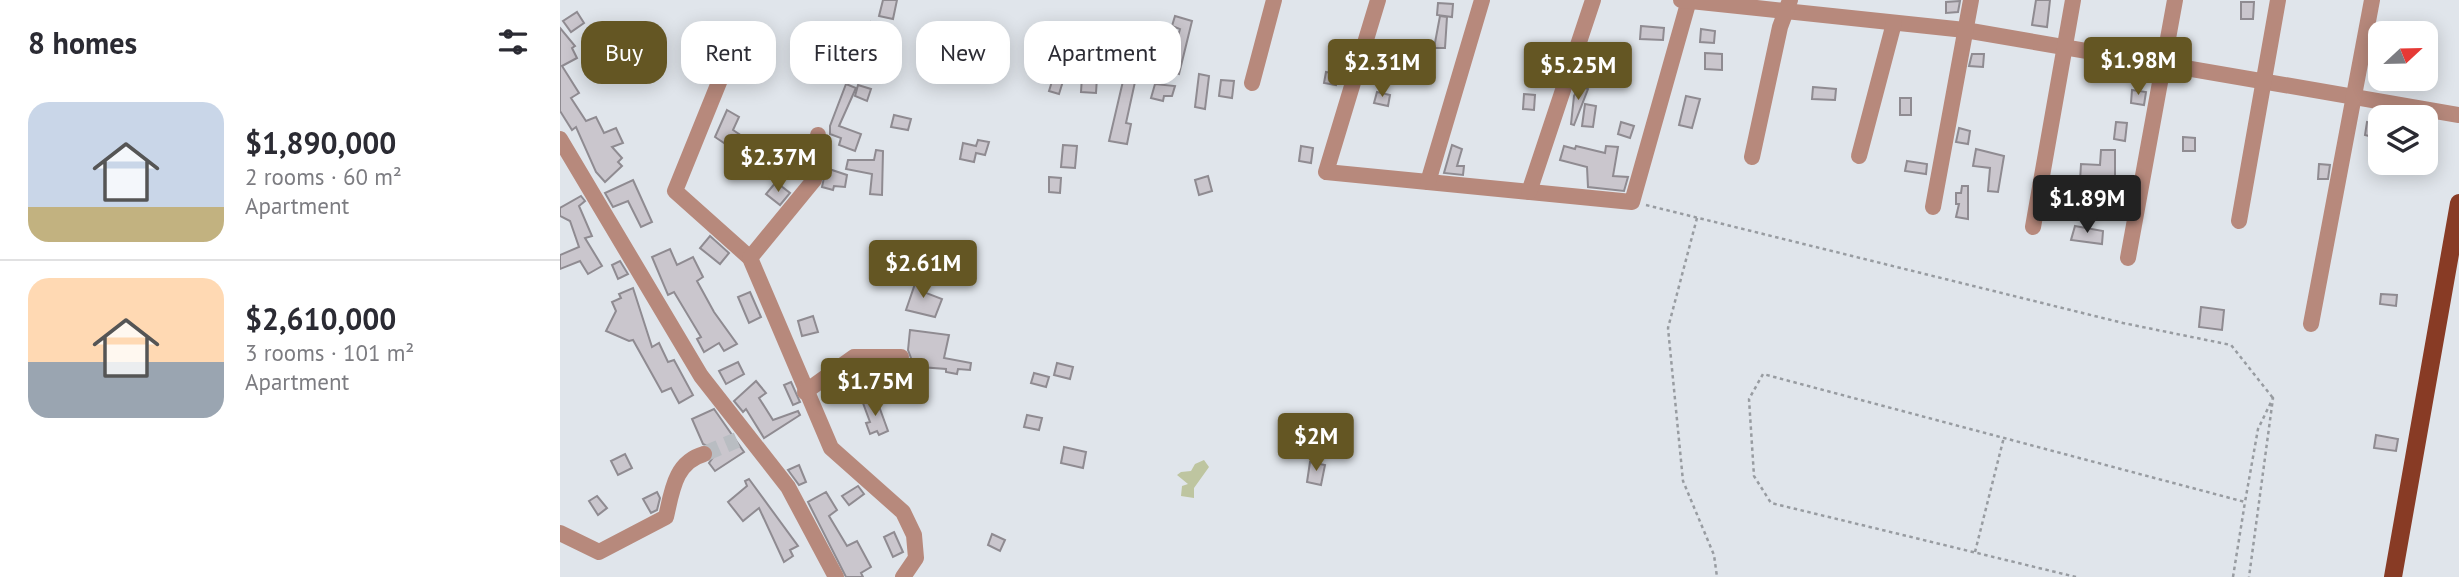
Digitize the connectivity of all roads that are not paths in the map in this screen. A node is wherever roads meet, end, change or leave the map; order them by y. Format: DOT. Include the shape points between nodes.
graph roads {
  1 [pos="1274,0"];
  2 [pos="1378,0"];
  3 [pos="1482,0"];
  4 [pos="1592,0"];
  5 [pos="1686,0"];
  6 [pos="1971,0"];
  7 [pos="2073,0"];
  8 [pos="2175,0"];
  9 [pos="2278,0"];
  10 [pos="2372,0"];
  11 [pos="1788,6"];
  12 [pos="1894,23"];
  13 [pos="1965,30"];
  14 [pos="2064,48"];
  15 [pos="2163,66"];
  16 [pos="1252,83"];
  17 [pos="718,84"];
  18 [pos="2263,84"];
  19 [pos="2353,99"];
  20 [pos="2459,115"];
  21 [pos="818,135"];
  22 [pos="560,139"];
  23 [pos="1859,156"];
  24 [pos="1752,157"];
  25 [pos="1428,182"];
  26 [pos="1529,192"];
  27 [pos="2459,203"];
  28 [pos="1933,207"];
  29 [pos="2239,221"];
  30 [pos="2033,227"];
  31 [pos="750,258"];
  32 [pos="2128,258"];
  33 [pos="2311,324"];
  34 [pos="901,357"];
  35 [pos="805,391"];
  36 [pos="704,454"];
  37 [pos="560,533"];
  38 [pos="836,577"];
  39 [pos="903,577"];
  40 [pos="2393,577"];
  1 -- 16 [label="street"];
  2 -- 25 [label="street" via="1326,172"];
  3 -- 25 [label="street"];
  4 -- 26 [label="street"];
  5 -- 11 [label="street"];
  5 -- 26 [label="street" via="1632,202"];
  6 -- 13 [label="street"];
  7 -- 14 [label="street"];
  8 -- 15 [label="street"];
  9 -- 18 [label="street"];
  10 -- 19 [label="street"];
  11 -- 12 [label="street"];
  11 -- 24 [label="street"];
  12 -- 13 [label="street"];
  12 -- 23 [label="street"];
  13 -- 14 [label="street"];
  13 -- 28 [label="street"];
  14 -- 15 [label="street"];
  14 -- 30 [label="street"];
  15 -- 18 [label="street"];
  15 -- 32 [label="street"];
  17 -- 31 [label="street" via="675,191"];
  18 -- 19 [label="street"];
  18 -- 29 [label="street"];
  19 -- 20 [label="street"];
  19 -- 33 [label="street"];
  21 -- 31 [label="street" via="814,180"];
  22 -- 38 [label="street" via="701,376 742,438 788,487"];
  25 -- 26 [label="street"];
  27 -- 40 [label="main road"];
  31 -- 35 [label="street"];
  34 -- 35 [label="street" via="853,357"];
  35 -- 39 [label="street" via="831,448 903,512 914,535 916,558"];
  36 -- 37 [label="street" via="692,457 675,477 666,517 598,552"];
}
